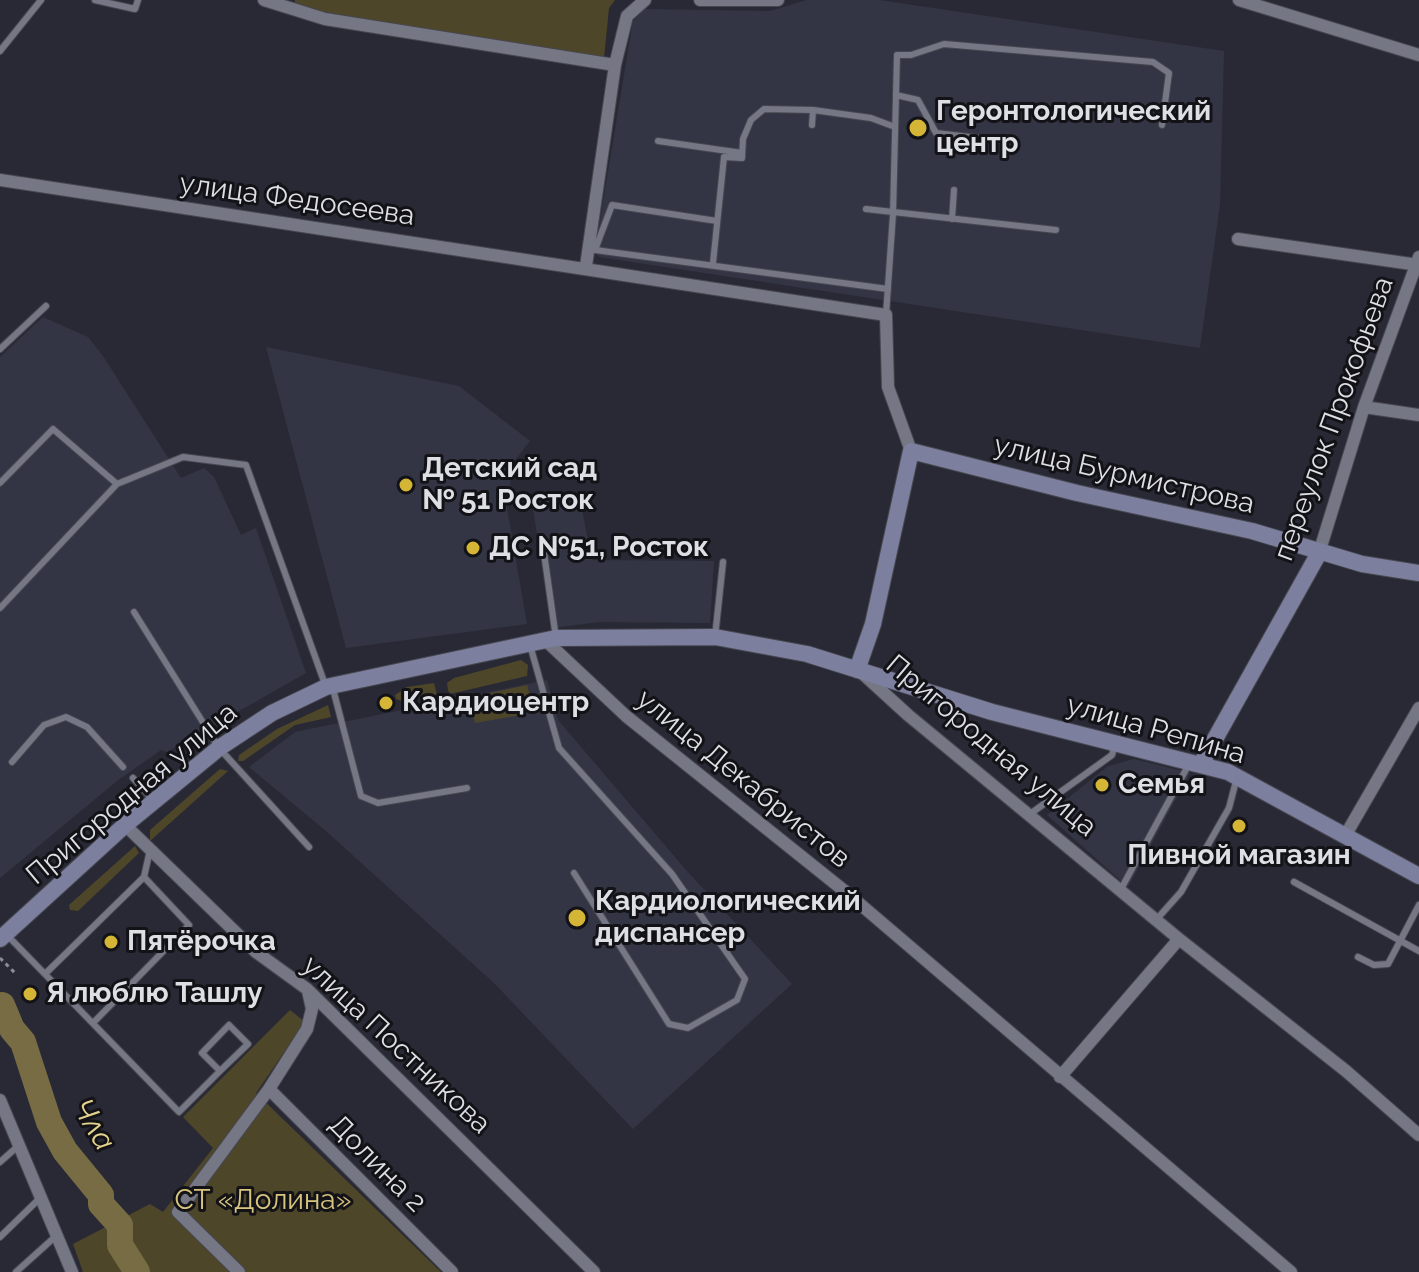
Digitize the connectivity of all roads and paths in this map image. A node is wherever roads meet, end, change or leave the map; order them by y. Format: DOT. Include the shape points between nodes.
graph roads {
  1 [pos="41,0"];
  2 [pos="95,0"];
  3 [pos="138,0"];
  4 [pos="264,0"];
  5 [pos="645,0"];
  6 [pos="700,0"];
  7 [pos="778,0"];
  8 [pos="1239,0"];
  9 [pos="0,51"];
  10 [pos="1419,55"];
  11 [pos="615,65"];
  12 [pos="896,95"];
  13 [pos="813,110"];
  14 [pos="812,125"];
  15 [pos="1162,125"];
  16 [pos="895,127"];
  17 [pos="658,141"];
  18 [pos="1003,141"];
  19 [pos="742,153"];
  20 [pos="0,180"];
  21 [pos="954,190"];
  22 [pos="866,209"];
  23 [pos="893,214"];
  24 [pos="952,219"];
  25 [pos="717,221"];
  26 [pos="1056,230"];
  27 [pos="1238,239"];
  28 [pos="1418,262"];
  29 [pos="713,263"];
  30 [pos="586,266"];
  31 [pos="888,289"];
  32 [pos="46,306"];
  33 [pos="886,315"];
  34 [pos="0,349"];
  35 [pos="1364,407"];
  36 [pos="1419,415"];
  37 [pos="911,451"];
  38 [pos="0,483"];
  39 [pos="117,484"];
  40 [pos="544,553"];
  41 [pos="1319,553"];
  42 [pos="723,562"];
  43 [pos="1419,573"];
  44 [pos="0,608"];
  45 [pos="134,612"];
  46 [pos="715,637"];
  47 [pos="543,639"];
  48 [pos="860,671"];
  49 [pos="329,686"];
  50 [pos="1419,708"];
  51 [pos="1115,744"];
  52 [pos="219,748"];
  53 [pos="12,762"];
  54 [pos="1196,763"];
  55 [pos="123,767"];
  56 [pos="1237,777"];
  57 [pos="133,778"];
  58 [pos="467,788"];
  59 [pos="154,802"];
  60 [pos="1030,814"];
  61 [pos="125,825"];
  62 [pos="1345,836"];
  63 [pos="309,847"];
  64 [pos="150,850"];
  65 [pos="574,873"];
  66 [pos="1419,876"];
  67 [pos="144,877"];
  68 [pos="1294,882"];
  69 [pos="1121,889"];
  70 [pos="1419,905"];
  71 [pos="1156,920"];
  72 [pos="3,937"];
  73 [pos="1179,939"];
  74 [pos="1400,941"];
  75 [pos="1419,951"];
  76 [pos="1358,957"];
  77 [pos="0,958"];
  78 [pos="16,974"];
  79 [pos="45,974"];
  80 [pos="307,989"];
  81 [pos="93,1023"];
  82 [pos="220,1071"];
  83 [pos="1060,1077"];
  84 [pos="269,1089"];
  85 [pos="1,1107"];
  86 [pos="1419,1135"];
  87 [pos="17,1147"];
  88 [pos="0,1162"];
  89 [pos="39,1199"];
  90 [pos="56,1236"];
  91 [pos="0,1237"];
  92 [pos="16,1272"];
  93 [pos="72,1272"];
  94 [pos="239,1272"];
  95 [pos="452,1272"];
  96 [pos="594,1272"];
  97 [pos="1291,1272"];
  1 -- 9 [label="lane"];
  2 -- 3 [label="lane" via="135,9"];
  4 -- 11 [label="street" via="325,19"];
  5 -- 11 [label="street" via="627,16"];
  6 -- 7 [label="street"];
  8 -- 10 [label="street"];
  11 -- 30 [label="street"];
  12 -- 15 [label="lane" via="897,55 944,44 1153,62 1169,73"];
  12 -- 16 [label="lane"];
  12 -- 18 [label="lane" via="918,100 936,133"];
  13 -- 14 [label="lane"];
  13 -- 16 [label="lane"];
  13 -- 19 [label="lane" via="764,109 751,120"];
  16 -- 23 [label="lane"];
  17 -- 19 [label="lane"];
  19 -- 25 [label="lane" via="742,158 724,157"];
  20 -- 30 [label="street, улица Федосеева"];
  21 -- 24 [label="lane"];
  22 -- 23 [label="lane"];
  23 -- 24 [label="lane"];
  23 -- 31 [label="lane"];
  24 -- 26 [label="lane"];
  25 -- 29 [label="lane"];
  25 -- 29 [label="lane" via="612,205 595,250"];
  27 -- 28 [label="street"];
  28 -- 35 [label="street, переулок Прокофьева"];
  29 -- 31 [label="lane"];
  30 -- 33 [label="street, улица Федосеева"];
  31 -- 33 [label="lane"];
  32 -- 34 [label="lane"];
  33 -- 37 [label="street" via="888,387"];
  35 -- 36 [label="street"];
  35 -- 41 [label="street, переулок Прокофьева"];
  37 -- 41 [label="street, улица Бурмистрова" via="1252,531"];
  37 -- 48 [label="street"];
  38 -- 39 [label="lane" via="53,429"];
  39 -- 44 [label="lane"];
  39 -- 49 [label="lane" via="183,457 246,465"];
  40 -- 47 [label="lane"];
  41 -- 43 [label="street, улица Бурмистрова"];
  41 -- 54 [label="street, переулок Прокофьева"];
  42 -- 46 [label="lane"];
  45 -- 52 [label="lane"];
  46 -- 47 [label="street, Пригородная улица"];
  46 -- 48 [label="street, Пригородная улица" via="807,654"];
  47 -- 49 [label="street, Пригородная улица"];
  47 -- 65 [label="lane" via="559,748 672,874 745,979 737,1000 688,1028 669,1024"];
  47 -- 83 [label="street, улица Декабристов" via="626,716 847,893"];
  48 -- 51 [label="street, улица Репина"];
  48 -- 60 [label="street, Пригородная улица"];
  49 -- 52 [label="street, Пригородная улица" via="272,713"];
  49 -- 58 [label="lane" via="361,796 378,803"];
  50 -- 62 [label="street"];
  51 -- 54 [label="street, улица Репина"];
  51 -- 60 [label="lane" via="1112,755"];
  52 -- 59 [label="street, Пригородная улица"];
  52 -- 63 [label="lane"];
  53 -- 55 [label="lane" via="44,725 66,717 87,727"];
  54 -- 56 [label="street, улица Репина"];
  54 -- 69 [label="lane"];
  56 -- 62 [label="street, улица Репина"];
  56 -- 71 [label="lane" via="1229,808 1181,892"];
  57 -- 59 [label="lane"];
  59 -- 61 [label="street, Пригородная улица"];
  60 -- 69 [label="street, Пригородная улица"];
  61 -- 64 [label="street, улица Постникова"];
  61 -- 72 [label="street, Пригородная улица"];
  62 -- 66 [label="street, улица Репина"];
  64 -- 67 [label="lane"];
  64 -- 80 [label="street, улица Постникова" via="256,952"];
  67 -- 79 [label="lane"];
  67 -- 81 [label="lane" via="189,925"];
  68 -- 74 [label="lane"];
  69 -- 71 [label="street, Пригородная улица"];
  70 -- 74 [label="lane"];
  71 -- 73 [label="street, Пригородная улица"];
  72 -- 79 [label="lane"];
  73 -- 83 [label="street"];
  73 -- 86 [label="street, Пригородная улица"];
  74 -- 75 [label="lane"];
  74 -- 76 [label="lane" via="1388,964 1374,965"];
  77 -- 78 [label="path"];
  79 -- 81 [label="lane"];
  80 -- 84 [label="street" via="312,1009 307,1029"];
  80 -- 96 [label="street, улица Постникова"];
  81 -- 82 [label="lane" via="179,1112"];
  82 -- 82 [label="lane" via="248,1044 229,1025 202,1053"];
  83 -- 97 [label="street, улица Декабристов"];
  84 -- 94 [label="street" via="178,1212"];
  84 -- 95 [label="street, Долина 2"];
  85 -- 87 [label="street"];
  87 -- 88 [label="lane"];
  87 -- 89 [label="street"];
  89 -- 90 [label="street"];
  89 -- 91 [label="lane"];
  90 -- 92 [label="lane"];
  90 -- 93 [label="street"];
}
